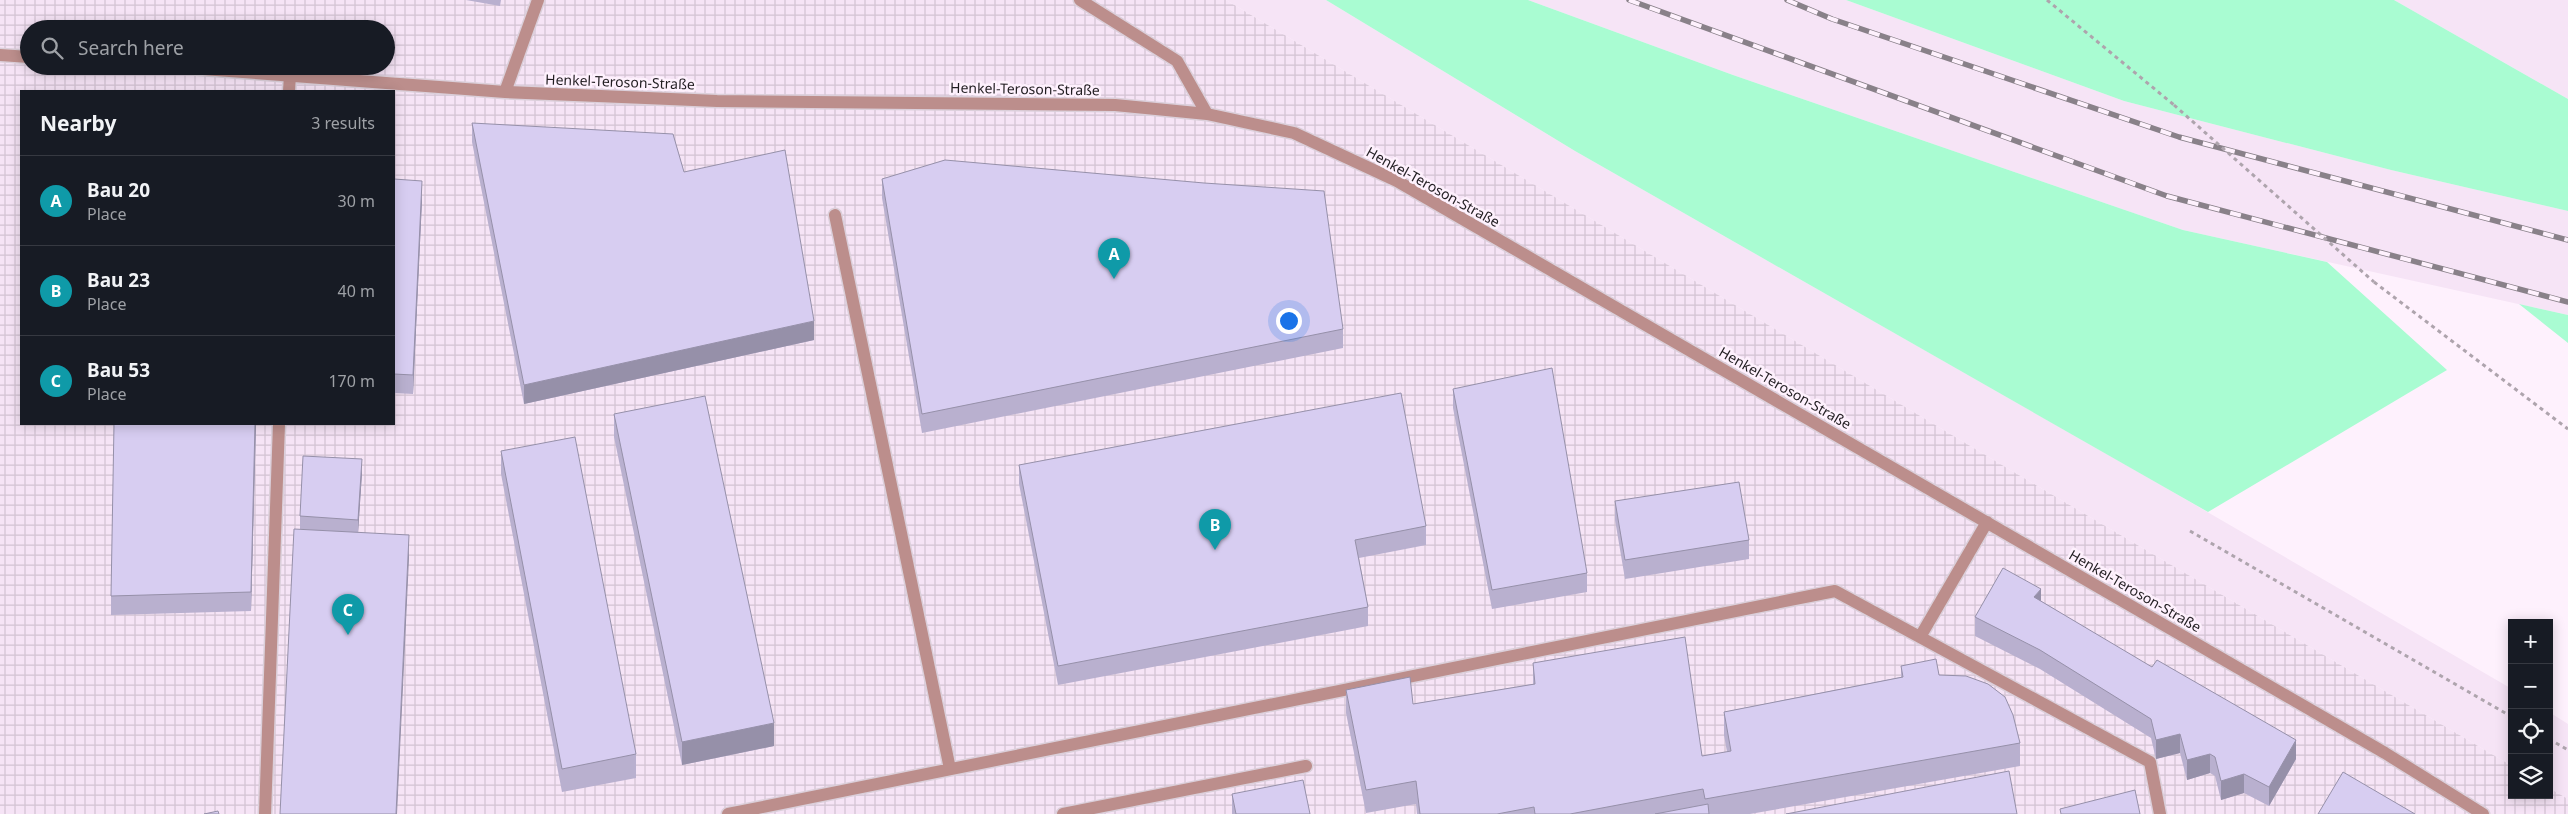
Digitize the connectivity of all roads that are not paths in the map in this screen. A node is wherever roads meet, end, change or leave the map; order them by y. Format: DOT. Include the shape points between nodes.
graph roads {
  1 [pos="538,0"];
  2 [pos="1080,0"];
  3 [pos="0,56"];
  4 [pos="20,57"];
  5 [pos="290,75"];
  6 [pos="289,90"];
  7 [pos="505,92"];
  8 [pos="1207,114"];
  9 [pos="835,215"];
  10 [pos="279,425"];
  11 [pos="1987,522"];
  12 [pos="1920,638"];
  13 [pos="1306,766"];
  14 [pos="950,769"];
  15 [pos="265,814"];
  16 [pos="728,814"];
  17 [pos="1063,814"];
  18 [pos="2160,814"];
  19 [pos="2483,814"];
  1 -- 7 [label="street"];
  2 -- 8 [label="street" via="1177,61"];
  3 -- 4 [label="street"];
  5 -- 6 [label="street"];
  5 -- 7 [label="street, Henkel-Teroson-Straße"];
  7 -- 8 [label="street, Henkel-Teroson-Straße" via="717,101 1115,105"];
  8 -- 11 [label="street, Henkel-Teroson-Straße" via="1294,133 1397,181"];
  9 -- 14 [label="street"];
  10 -- 15 [label="street"];
  11 -- 12 [label="street"];
  11 -- 19 [label="street, Henkel-Teroson-Straße" via="2385,753"];
  12 -- 14 [label="street" via="1835,591"];
  12 -- 18 [label="street" via="2150,762"];
  13 -- 17 [label="street"];
  14 -- 16 [label="street"];
}
